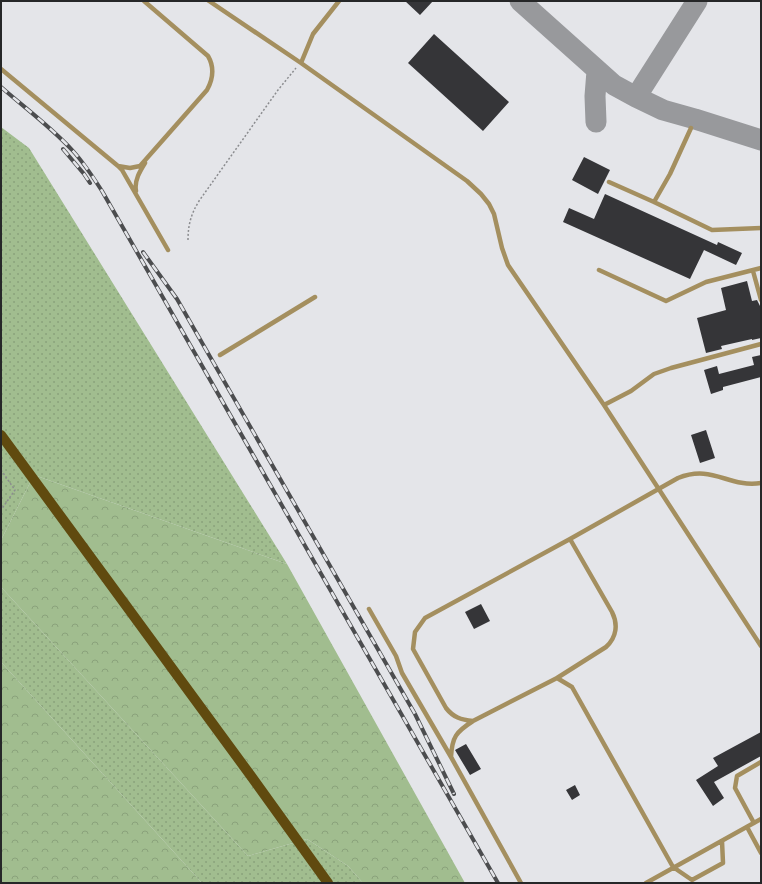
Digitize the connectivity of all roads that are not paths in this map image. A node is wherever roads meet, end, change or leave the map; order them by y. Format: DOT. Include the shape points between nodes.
graph roads {
  1 [pos="144,1"];
  2 [pos="209,1"];
  3 [pos="340,1"];
  4 [pos="300,63"];
  5 [pos="1,69"];
  6 [pos="691,128"];
  7 [pos="148,158"];
  8 [pos="118,166"];
  9 [pos="609,182"];
  10 [pos="138,196"];
  11 [pos="654,202"];
  12 [pos="761,228"];
  13 [pos="168,250"];
  14 [pos="761,268"];
  15 [pos="599,270"];
  16 [pos="753,271"];
  17 [pos="315,296"];
  18 [pos="761,300"];
  19 [pos="761,344"];
  20 [pos="220,354"];
  21 [pos="604,406"];
  22 [pos="1,435"];
  23 [pos="761,483"];
  24 [pos="658,489"];
  25 [pos="570,539"];
  26 [pos="369,609"];
  27 [pos="761,646"];
  28 [pos="557,678"];
  29 [pos="472,721"];
  30 [pos="451,757"];
  31 [pos="761,762"];
  32 [pos="761,819"];
  33 [pos="754,823"];
  34 [pos="747,827"];
  35 [pos="722,840"];
  36 [pos="761,853"];
  37 [pos="673,867"];
  38 [pos="328,883"];
  39 [pos="521,883"];
  40 [pos="646,883"];
  1 -- 7 [label="lane" via="208,56 213,71 207,90"];
  2 -- 4 [label="lane"];
  3 -- 4 [label="lane" via="313,34"];
  4 -- 21 [label="lane" via="467,181 481,194 494,214 508,265"];
  5 -- 8 [label="lane"];
  6 -- 11 [label="lane"];
  7 -- 8 [label="lane" via="134,168"];
  7 -- 10 [label="lane" via="137,180 135,188"];
  8 -- 10 [label="lane"];
  9 -- 11 [label="lane"];
  10 -- 13 [label="lane"];
  11 -- 12 [label="lane" via="712,230"];
  14 -- 16 [label="lane"];
  15 -- 16 [label="lane" via="666,301 706,282"];
  16 -- 18 [label="lane"];
  17 -- 20 [label="lane"];
  19 -- 21 [label="lane" via="654,374"];
  21 -- 24 [label="lane"];
  22 -- 38 [label="main road"];
  23 -- 24 [label="lane" via="740,483 700,473 685,475"];
  24 -- 25 [label="lane"];
  24 -- 27 [label="lane"];
  25 -- 28 [label="lane" via="612,612 616,629 606,647"];
  25 -- 29 [label="lane" via="425,618 415,632 413,649 446,708 459,719"];
  26 -- 30 [label="lane" via="396,656 402,673"];
  28 -- 29 [label="lane"];
  28 -- 37 [label="lane" via="572,687"];
  29 -- 30 [label="lane" via="457,733 452,744"];
  30 -- 39 [label="lane"];
  31 -- 33 [label="lane" via="737,776 735,788"];
  32 -- 33 [label="lane"];
  33 -- 34 [label="lane"];
  34 -- 35 [label="lane"];
  34 -- 36 [label="lane"];
  35 -- 37 [label="lane"];
  35 -- 37 [label="lane" via="723,863 692,880"];
  37 -- 40 [label="lane"];
}
